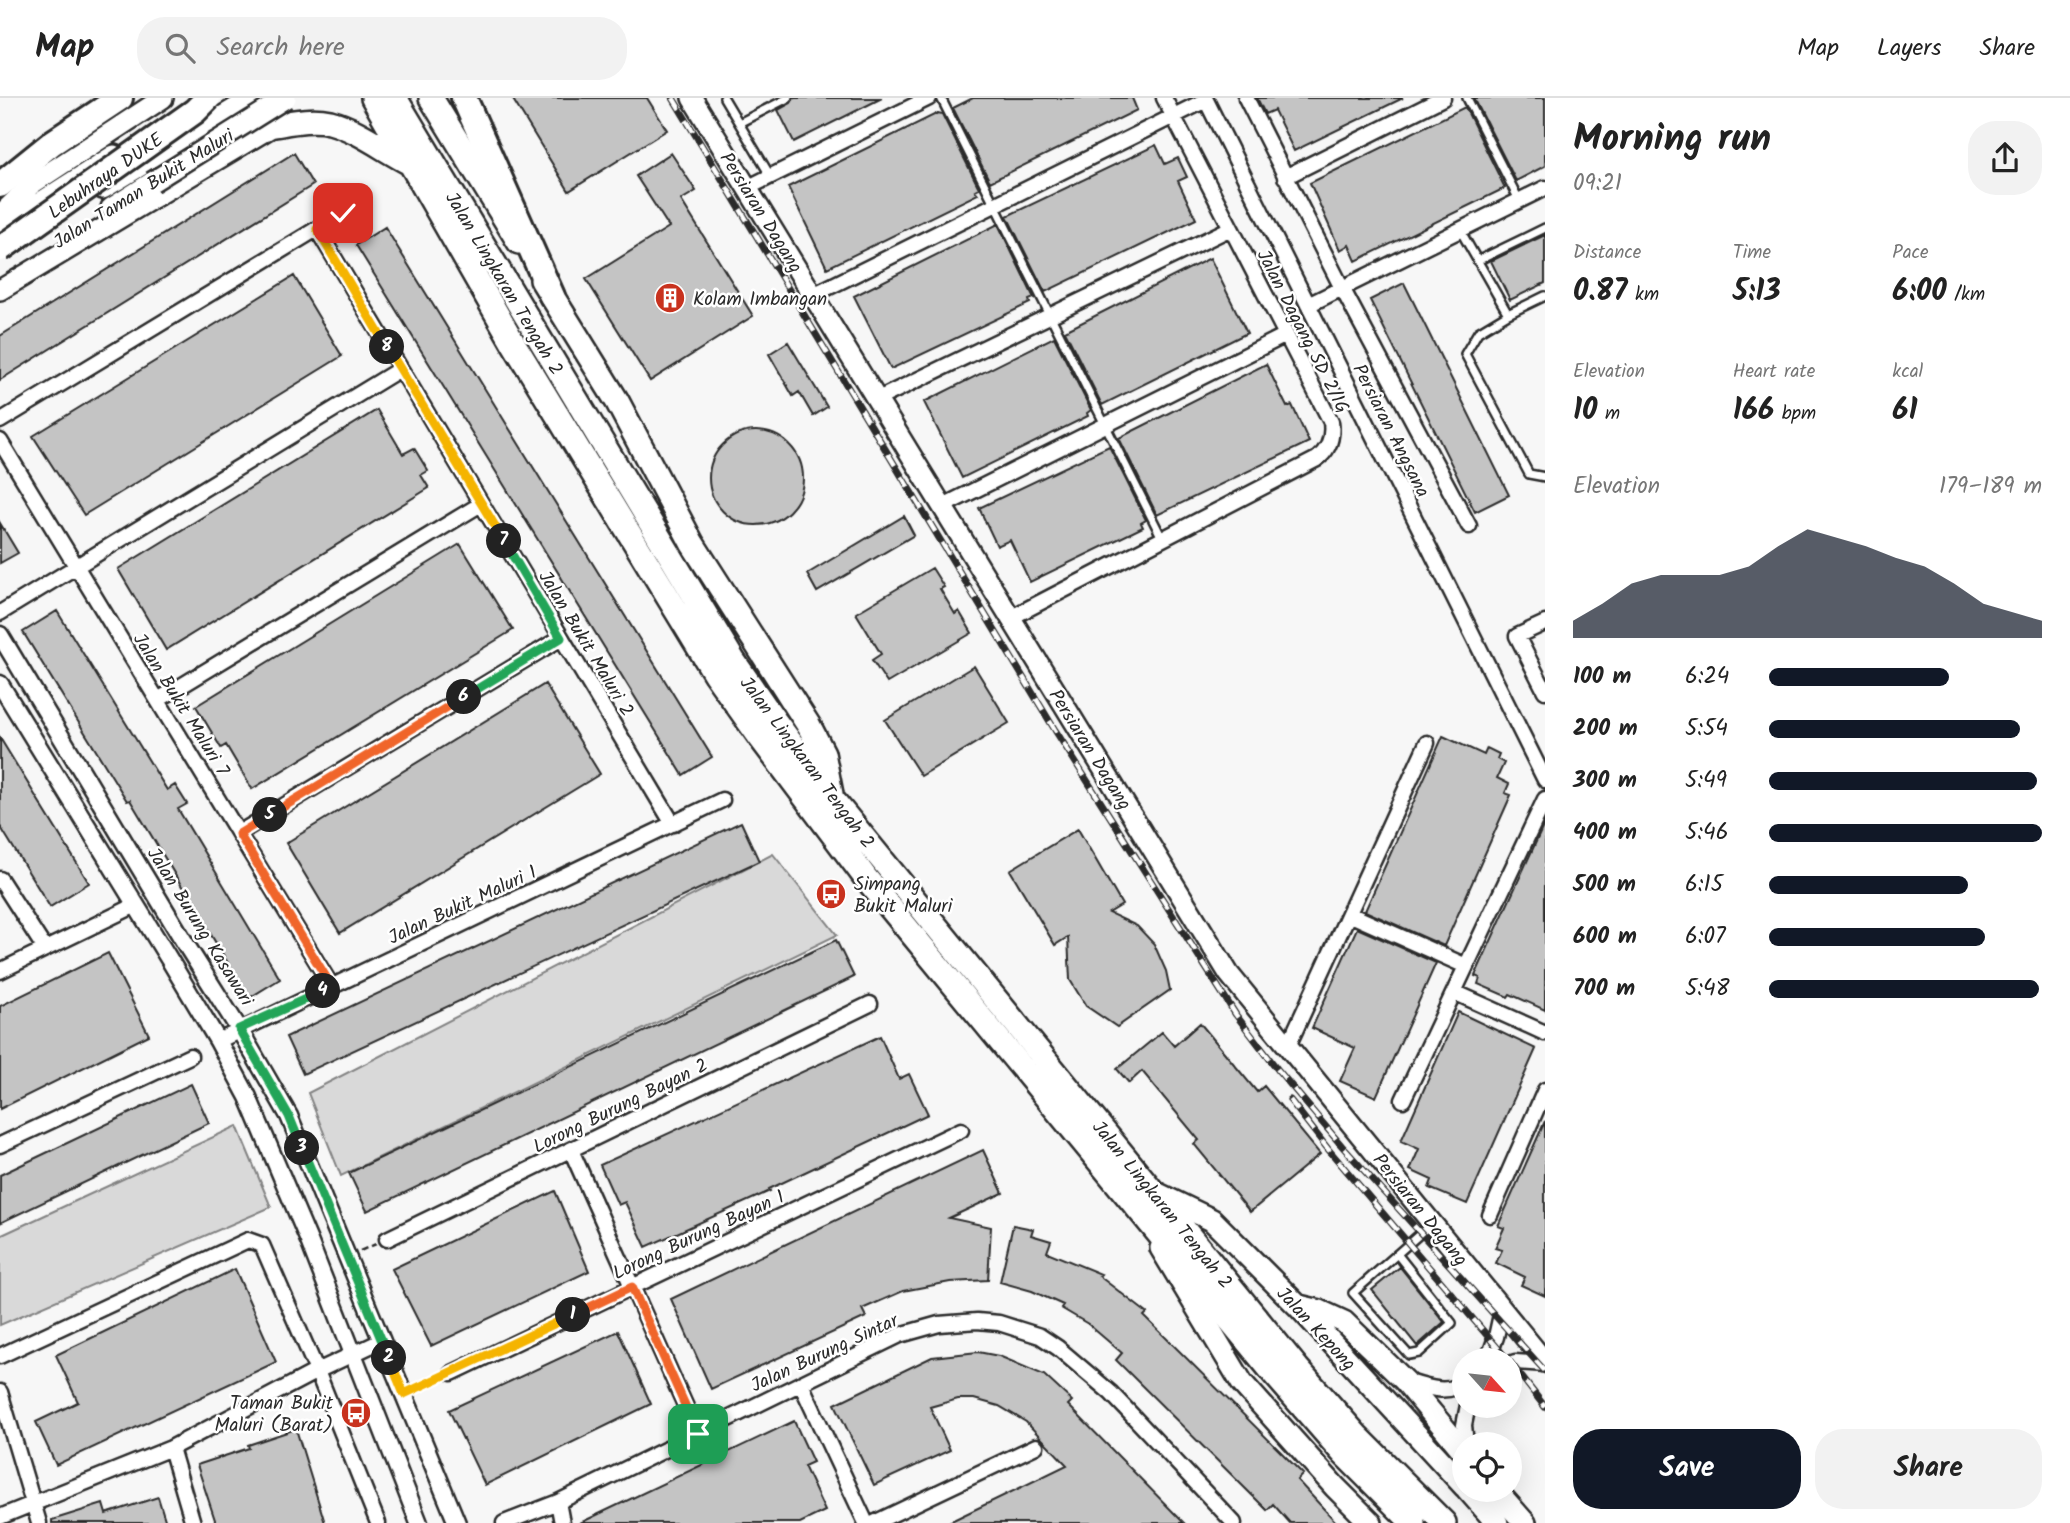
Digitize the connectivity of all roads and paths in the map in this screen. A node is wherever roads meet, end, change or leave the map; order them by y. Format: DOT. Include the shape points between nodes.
graph roads {
  1 [pos="120,98"];
  2 [pos="163,98"];
  3 [pos="211,98"];
  4 [pos="252,98"];
  5 [pos="272,98"];
  6 [pos="286,98"];
  7 [pos="373,98"];
  8 [pos="395,98"];
  9 [pos="431,98"];
  10 [pos="464,98"];
  11 [pos="692,98"];
  12 [pos="724,98"];
  13 [pos="788,98"];
  14 [pos="929,98"];
  15 [pos="941,98"];
  16 [pos="1164,98"];
  17 [pos="1246,98"];
  18 [pos="1443,98"];
  19 [pos="1467,98"];
  20 [pos="1205,99"];
  21 [pos="1173,116"];
  22 [pos="739,123"];
  23 [pos="275,125"];
  24 [pos="408,162"];
  25 [pos="771,177"];
  26 [pos="1285,177"];
  27 [pos="0,185"];
  28 [pos="747,188"];
  29 [pos="1545,188"];
  30 [pos="1519,201"];
  31 [pos="995,205"];
  32 [pos="343,213"];
  33 [pos="0,215"];
  34 [pos="0,228"];
  35 [pos="1231,228"];
  36 [pos="1545,228"];
  37 [pos="317,229"];
  38 [pos="1460,230"];
  39 [pos="0,251"];
  40 [pos="1477,261"];
  41 [pos="0,278"];
  42 [pos="1342,288"];
  43 [pos="0,290"];
  44 [pos="813,295"];
  45 [pos="552,296"];
  46 [pos="1545,296"];
  47 [pos="1308,305"];
  48 [pos="1508,314"];
  49 [pos="1050,316"];
  50 [pos="1286,335"];
  51 [pos="400,369"];
  52 [pos="877,400"];
  53 [pos="0,421"];
  54 [pos="1105,425"];
  55 [pos="0,441"];
  56 [pos="1545,477"];
  57 [pos="481,504"];
  58 [pos="943,506"];
  59 [pos="1469,526"];
  60 [pos="1163,539"];
  61 [pos="75,566"];
  62 [pos="0,613"];
  63 [pos="1010,618"];
  64 [pos="1545,623"];
  65 [pos="0,635"];
  66 [pos="561,638"];
  67 [pos="0,684"];
  68 [pos="1545,691"];
  69 [pos="158,700"];
  70 [pos="1427,743"];
  71 [pos="1545,780"];
  72 [pos="1545,799"];
  73 [pos="722,800"];
  74 [pos="833,800"];
  75 [pos="673,824"];
  76 [pos="239,834"];
  77 [pos="0,879"];
  78 [pos="136,905"];
  79 [pos="1349,914"];
  80 [pos="46,949"];
  81 [pos="1466,966"];
  82 [pos="0,971"];
  83 [pos="332,987"];
  84 [pos="1454,992"];
  85 [pos="870,1004"];
  86 [pos="239,1029"];
  87 [pos="1545,1032"];
  88 [pos="218,1041"];
  89 [pos="1288,1046"];
  90 [pos="190,1056"];
  91 [pos="1545,1090"];
  92 [pos="1403,1100"];
  93 [pos="961,1130"];
  94 [pos="0,1145"];
  95 [pos="571,1150"];
  96 [pos="1144,1199"];
  97 [pos="1490,1215"];
  98 [pos="1433,1223"];
  99 [pos="387,1239"];
  100 [pos="1397,1254"];
  101 [pos="632,1287"];
  102 [pos="1297,1306"];
  103 [pos="1502,1310"];
  104 [pos="382,1341"];
  105 [pos="1492,1348"];
  106 [pos="353,1354"];
  107 [pos="0,1356"];
  108 [pos="1522,1362"];
  109 [pos="1545,1363"];
  110 [pos="317,1371"];
  111 [pos="452,1373"];
  112 [pos="1405,1381"];
  113 [pos="801,1384"];
  114 [pos="1452,1387"];
  115 [pos="0,1392"];
  116 [pos="404,1394"];
  117 [pos="698,1434"];
  118 [pos="1452,1437"];
  119 [pos="1351,1445"];
  120 [pos="1035,1446"];
  121 [pos="171,1448"];
  122 [pos="1452,1473"];
  123 [pos="1478,1502"];
  124 [pos="1506,1502"];
  125 [pos="558,1503"];
  126 [pos="34,1504"];
  127 [pos="0,1517"];
  128 [pos="39,1523"];
  129 [pos="193,1523"];
  130 [pos="378,1523"];
  131 [pos="418,1523"];
  132 [pos="457,1523"];
  133 [pos="503,1523"];
  134 [pos="562,1523"];
  135 [pos="866,1523"];
  136 [pos="874,1523"];
  137 [pos="1234,1523"];
  138 [pos="1371,1523"];
  139 [pos="1413,1523"];
  140 [pos="1444,1523"];
  141 [pos="1497,1523"];
  142 [pos="1525,1523"];
  1 -- 27 [label="highway" via="52,142"];
  2 -- 33 [label="main road" via="32,184"];
  3 -- 34 [label="main road"];
  3 -- 39 [label="highway, Lebuhraya DUKE, bridge"];
  4 -- 39 [label="main road, Jalan Taman Bukit Maluri"];
  5 -- 23 [label="main road"];
  6 -- 41 [label="main road, Jalan Taman Bukit Maluri, bridge"];
  7 -- 24 [label="highway, Jalan Lingkaran Tengah 2"];
  8 -- 74 [label="highway, Jalan Lingkaran Tengah 2" via="733,660"];
  9 -- 45 [label="highway"];
  10 -- 45 [label="highway"];
  11 -- 28 [label="main road, Persiaran Dagang"];
  12 -- 22 [label="lane"];
  13 -- 22 [label="lane"];
  14 -- 25 [label="street"];
  15 -- 31 [label="lane"];
  16 -- 21 [label="street, Jalan Dagang SD 2/1G"];
  17 -- 26 [label="street"];
  18 -- 26 [label="street"];
  19 -- 30 [label="lane"];
  20 -- 21 [label="street"];
  20 -- 47 [label="street, Persiaran Angsana"];
  21 -- 31 [label="street"];
  21 -- 35 [label="street, Jalan Dagang SD 2/1G"];
  22 -- 25 [label="lane"];
  23 -- 24 [label="highway" via="328,122"];
  23 -- 43 [label="main road"];
  24 -- 96 [label="highway, Jalan Lingkaran Tengah 2" via="528,368 744,715 865,877"];
  25 -- 28 [label="street"];
  26 -- 42 [label="street"];
  28 -- 44 [label="main road, Persiaran Dagang"];
  29 -- 30 [label="street"];
  30 -- 38 [label="street"];
  31 -- 44 [label="street"];
  31 -- 49 [label="lane"];
  32 -- 37 [label="street"];
  35 -- 49 [label="street"];
  35 -- 50 [label="street, Jalan Dagang SD 2/1G"];
  36 -- 40 [label="lane"];
  37 -- 51 [label="street, Jalan Bukit Maluri 2"];
  37 -- 53 [label="street"];
  38 -- 40 [label="lane"];
  38 -- 42 [label="street"];
  40 -- 48 [label="lane"];
  42 -- 47 [label="street"];
  42 -- 59 [label="street"];
  44 -- 52 [label="main road, Persiaran Dagang"];
  45 -- 74 [label="highway" via="617,401 692,542 818,744"];
  46 -- 48 [label="lane"];
  47 -- 71 [label="street, Persiaran Angsana"];
  48 -- 56 [label="lane" via="1478,332 1465,354 1529,474"];
  49 -- 52 [label="street"];
  49 -- 54 [label="lane"];
  50 -- 54 [label="street"];
  50 -- 60 [label="street, Jalan Dagang SD 2/1G" via="1331,422 1332,438 1325,452"];
  51 -- 57 [label="street, Jalan Bukit Maluri 2"];
  51 -- 61 [label="street"];
  52 -- 58 [label="main road, Persiaran Dagang"];
  54 -- 58 [label="street"];
  54 -- 60 [label="lane"];
  55 -- 61 [label="street, Jalan Bukit Maluri 7"];
  57 -- 66 [label="street, Jalan Bukit Maluri 2"];
  57 -- 69 [label="street"];
  58 -- 63 [label="main road, Persiaran Dagang"];
  60 -- 63 [label="street, Jalan Dagang SD 2/1G"];
  61 -- 62 [label="street"];
  61 -- 69 [label="street, Jalan Bukit Maluri 7"];
  63 -- 89 [label="main road, Persiaran Dagang" via="1229,974"];
  64 -- 68 [label="street" via="1517,636"];
  65 -- 86 [label="street, Jalan Burung Kasawari"];
  66 -- 75 [label="street, Jalan Bukit Maluri 2"];
  66 -- 76 [label="street"];
  67 -- 78 [label="street"];
  69 -- 76 [label="street, Jalan Bukit Maluri 7"];
  70 -- 79 [label="street"];
  72 -- 81 [label="street"];
  73 -- 75 [label="street, Jalan Bukit Maluri 1"];
  74 -- 96 [label="highway, Jalan Lingkaran Tengah 2"];
  75 -- 83 [label="street, Jalan Bukit Maluri 1"];
  76 -- 83 [label="street, Jalan Bukit Maluri 7"];
  77 -- 80 [label="street"];
  78 -- 80 [label="street"];
  78 -- 88 [label="street"];
  79 -- 81 [label="street"];
  79 -- 89 [label="street"];
  80 -- 82 [label="street"];
  81 -- 84 [label="street"];
  83 -- 86 [label="street, Jalan Bukit Maluri 1"];
  84 -- 87 [label="street"];
  84 -- 92 [label="street"];
  85 -- 95 [label="street, Lorong Burung Bayan 2"];
  86 -- 88 [label="street, Jalan Bukit Maluri 1"];
  86 -- 104 [label="street, Jalan Burung Kasawari" via="289,1116"];
  88 -- 106 [label="street" via="275,1157"];
  89 -- 98 [label="main road, Persiaran Dagang"];
  90 -- 94 [label="street"];
  91 -- 97 [label="street"];
  93 -- 101 [label="street, Lorong Burung Bayan 1"];
  95 -- 99 [label="street, Lorong Burung Bayan 2"];
  95 -- 101 [label="street"];
  96 -- 102 [label="main road, Jalan Kepong" via="1212,1220"];
  96 -- 119 [label="highway, Jalan Lingkaran Tengah 2" via="1275,1375"];
  96 -- 138 [label="main road" via="1242,1383"];
  98 -- 100 [label="lane"];
  98 -- 103 [label="main road, Persiaran Dagang"];
  100 -- 100 [label="lane" via="1353,1293 1409,1355 1419,1353 1452,1323"];
  101 -- 111 [label="street, Lorong Burung Bayan 1"];
  101 -- 117 [label="street"];
  102 -- 112 [label="main road" via="1344,1322"];
  102 -- 122 [label="main road, Jalan Kepong"];
  103 -- 105 [label="street"];
  103 -- 109 [label="main road, Persiaran Dagang"];
  104 -- 106 [label="street"];
  104 -- 116 [label="street, Jalan Burung Kasawari"];
  106 -- 110 [label="street"];
  106 -- 131 [label="street"];
  107 -- 110 [label="street" via="248,1240 262,1245"];
  108 -- 109 [label="street"];
  110 -- 121 [label="street"];
  110 -- 130 [label="street"];
  111 -- 116 [label="path"];
  112 -- 114 [label="street" via="1437,1390"];
  112 -- 118 [label="main road"];
  113 -- 117 [label="street, Jalan Burung Sintar"];
  113 -- 135 [label="street"];
  113 -- 137 [label="street, Jalan Burung Sintar" via="900,1335 939,1324 977,1321 1020,1329 1058,1348 1111,1393"];
  115 -- 126 [label="street"];
  116 -- 132 [label="street, Jalan Burung Kasawari"];
  117 -- 125 [label="street, Jalan Burung Sintar"];
  119 -- 139 [label="highway, Jalan Lingkaran Tengah 2"];
  119 -- 140 [label="highway, Jalan Lingkaran Tengah 2"];
  120 -- 136 [label="street"];
  121 -- 126 [label="street"];
  121 -- 129 [label="street"];
  123 -- 141 [label="main road, Jalan Kepong"];
  124 -- 142 [label="main road"];
  125 -- 133 [label="street, Jalan Burung Sintar"];
  125 -- 134 [label="street"];
  126 -- 127 [label="street"];
  126 -- 128 [label="street"];
}
